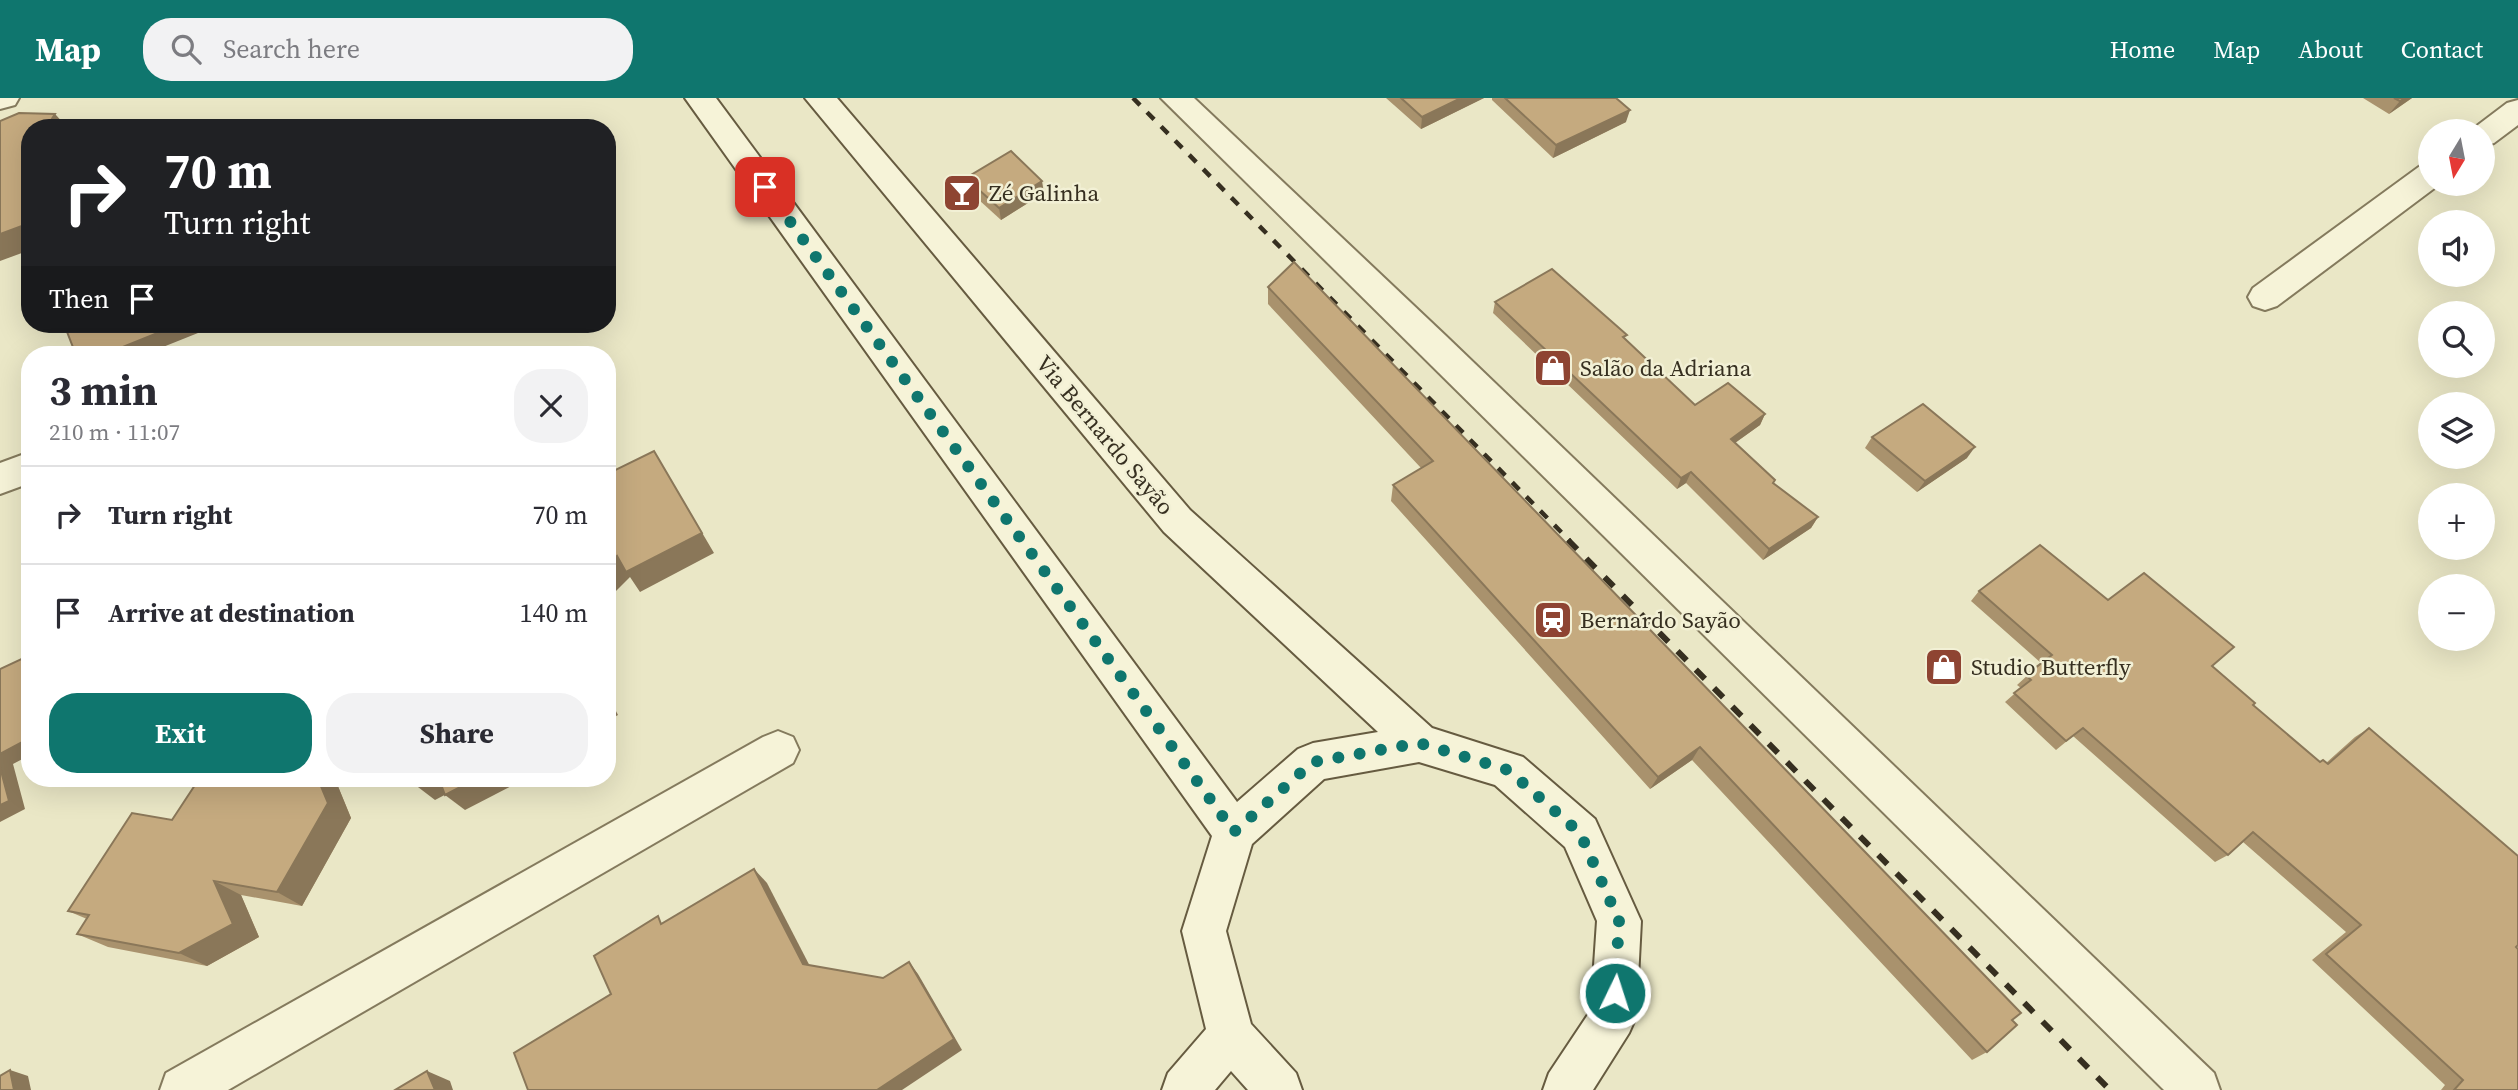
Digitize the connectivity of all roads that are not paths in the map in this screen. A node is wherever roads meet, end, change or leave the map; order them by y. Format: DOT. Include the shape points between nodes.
graph roads {
  1 [pos="700,98"];
  2 [pos="820,98"];
  3 [pos="1176,98"];
  4 [pos="2518,110"];
  5 [pos="2496,126"];
  6 [pos="2418,184"];
  7 [pos="2265,297"];
  8 [pos="21,471"];
  9 [pos="0,480"];
  10 [pos="1419,743"];
  11 [pos="778,750"];
  12 [pos="1234,832"];
  13 [pos="1231,1036"];
  14 [pos="183,1090"];
  15 [pos="1185,1090"];
  16 [pos="1279,1090"];
  17 [pos="1566,1090"];
  18 [pos="2197,1090"];
  1 -- 12 [label="main road"];
  2 -- 10 [label="main road, Via Bernardo Sayão" via="1177,521"];
  3 -- 18 [label="main road"];
  4 -- 5 [label="main road"];
  6 -- 7 [label="main road"];
  8 -- 9 [label="main road"];
  10 -- 12 [label="main road" via="1313,762"];
  10 -- 17 [label="main road" via="1508,770 1580,833 1619,921 1613,1017"];
  11 -- 14 [label="main road"];
  12 -- 13 [label="main road" via="1204,931"];
  13 -- 15 [label="main road"];
  13 -- 16 [label="main road"];
}
